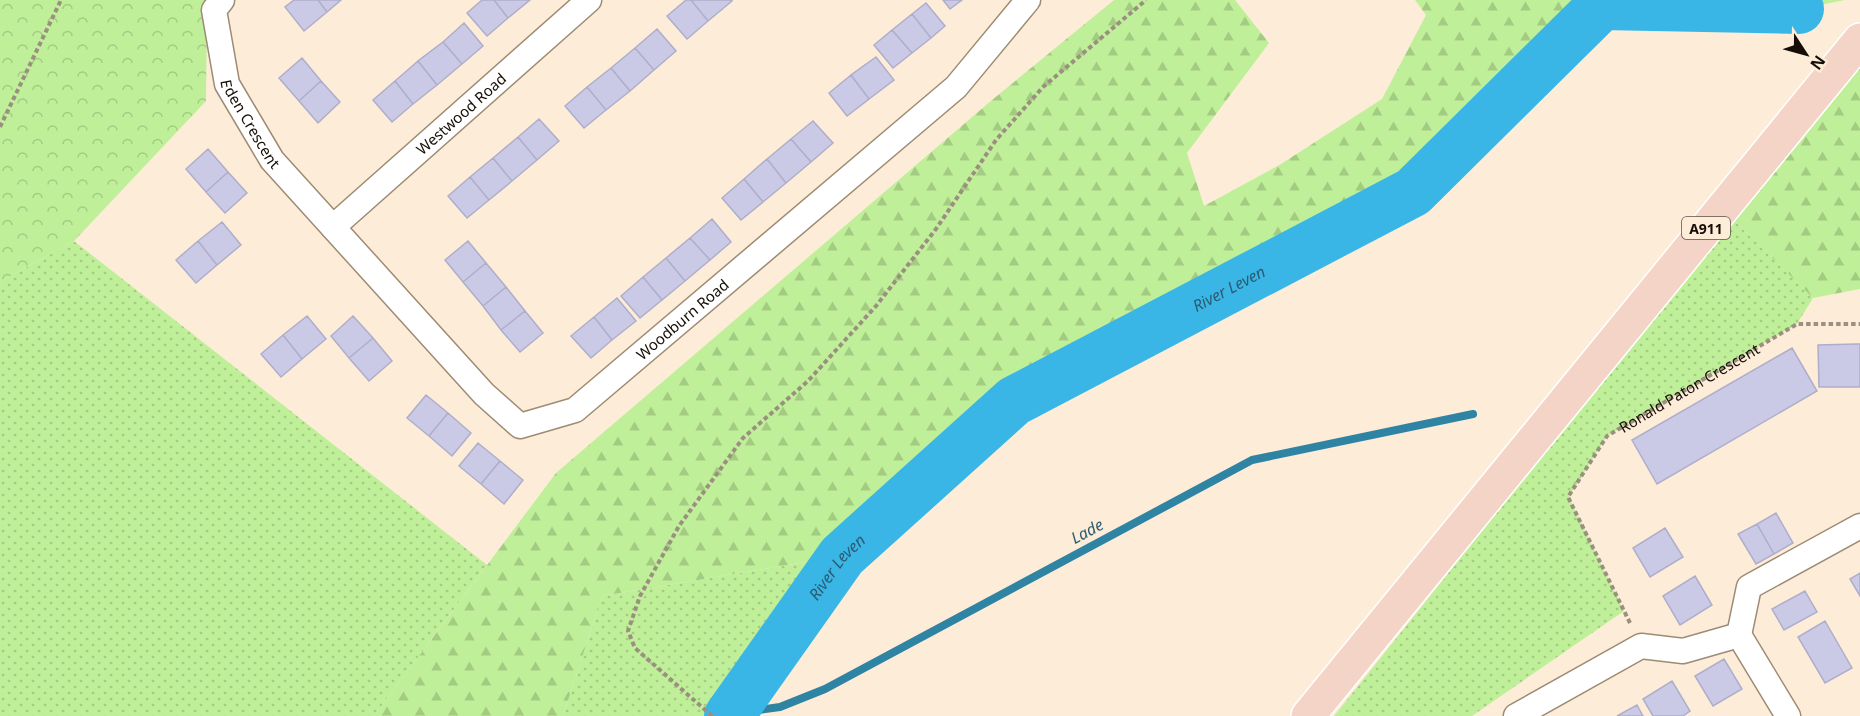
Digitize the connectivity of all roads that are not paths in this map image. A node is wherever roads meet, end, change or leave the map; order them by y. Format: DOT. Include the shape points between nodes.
graph roads {
  1 [pos="222,0"];
  2 [pos="589,0"];
  3 [pos="1028,0"];
  4 [pos="1860,40"];
  5 [pos="333,227"];
  6 [pos="1860,526"];
  7 [pos="1739,635"];
  8 [pos="1308,716"];
  9 [pos="1516,716"];
  10 [pos="1788,716"];
  1 -- 5 [label="street, Eden Crescent" via="214,10 227,84 272,160"];
  2 -- 5 [label="street, Westwood Road"];
  3 -- 5 [label="street, Woodburn Road" via="956,87 575,410 520,426 483,394"];
  4 -- 8 [label="main road, A911"];
  6 -- 7 [label="street" via="1749,587"];
  7 -- 9 [label="street" via="1683,651 1641,646"];
  7 -- 10 [label="street"];
}
